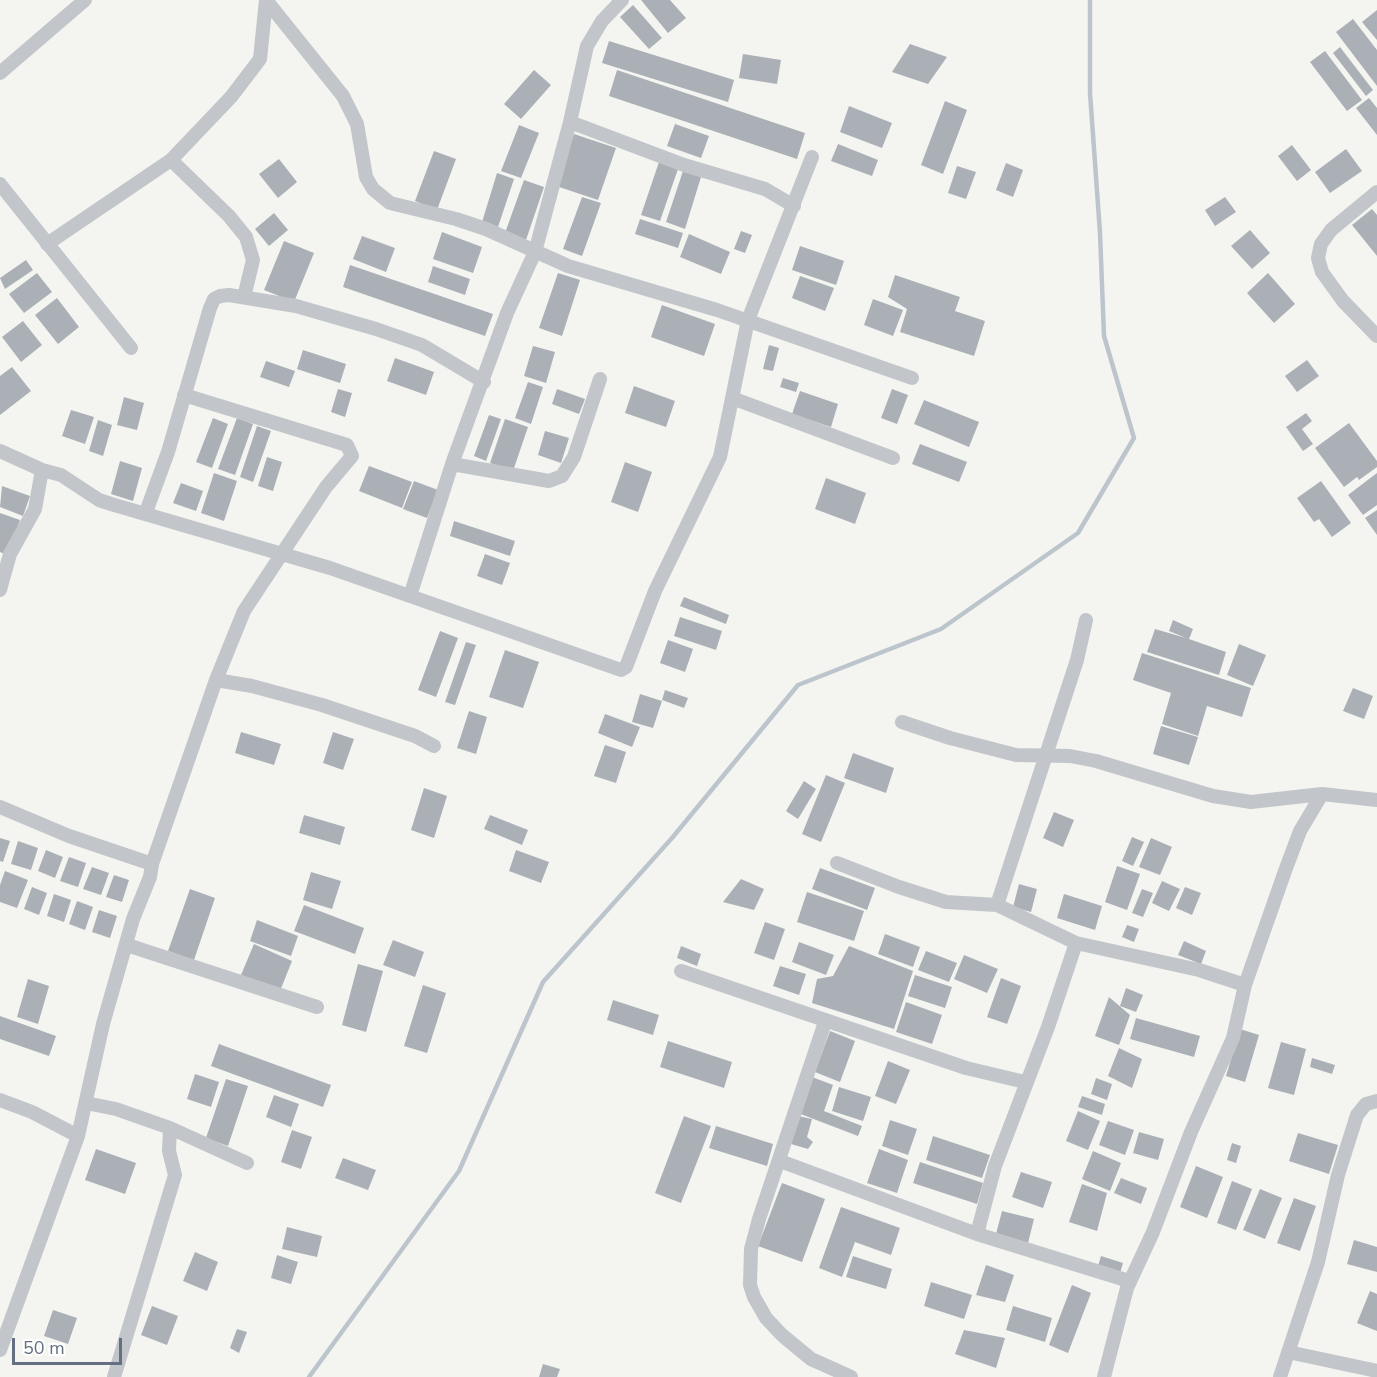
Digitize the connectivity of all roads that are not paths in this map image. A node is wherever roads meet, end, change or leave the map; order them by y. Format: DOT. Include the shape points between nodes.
graph roads {
  1 [pos="85,0"];
  2 [pos="266,0"];
  3 [pos="622,0"];
  4 [pos="0,73"];
  5 [pos="570,122"];
  6 [pos="812,157"];
  7 [pos="171,160"];
  8 [pos="0,184"];
  9 [pos="1377,192"];
  10 [pos="794,206"];
  11 [pos="47,244"];
  12 [pos="535,252"];
  13 [pos="244,297"];
  14 [pos="748,320"];
  15 [pos="1377,336"];
  16 [pos="131,348"];
  17 [pos="912,378"];
  18 [pos="600,379"];
  19 [pos="484,382"];
  20 [pos="184,395"];
  21 [pos="732,398"];
  22 [pos="0,451"];
  23 [pos="893,458"];
  24 [pos="452,464"];
  25 [pos="42,470"];
  26 [pos="146,512"];
  27 [pos="282,553"];
  28 [pos="0,590"];
  29 [pos="410,596"];
  30 [pos="1086,620"];
  31 [pos="216,680"];
  32 [pos="902,722"];
  33 [pos="434,746"];
  34 [pos="1044,755"];
  35 [pos="1322,794"];
  36 [pos="1377,800"];
  37 [pos="0,807"];
  38 [pos="837,862"];
  39 [pos="152,864"];
  40 [pos="997,905"];
  41 [pos="1076,943"];
  42 [pos="127,945"];
  43 [pos="681,971"];
  44 [pos="1245,985"];
  45 [pos="316,1007"];
  46 [pos="825,1022"];
  47 [pos="1025,1082"];
  48 [pos="0,1100"];
  49 [pos="1377,1101"];
  50 [pos="86,1103"];
  51 [pos="170,1128"];
  52 [pos="78,1136"];
  53 [pos="780,1161"];
  54 [pos="247,1163"];
  55 [pos="977,1234"];
  56 [pos="1129,1281"];
  57 [pos="0,1350"];
  58 [pos="1288,1352"];
  59 [pos="1377,1371"];
  60 [pos="844,1376"];
  61 [pos="114,1377"];
  62 [pos="1104,1377"];
  63 [pos="1280,1377"];
  1 -- 4 [label="street"];
  2 -- 7 [label="street" via="260,59 231,97"];
  2 -- 12 [label="street" via="353,112 361,158 373,189 390,202 486,229"];
  3 -- 5 [label="street" via="602,21 587,46"];
  5 -- 10 [label="street" via="684,165 765,189"];
  5 -- 12 [label="street"];
  6 -- 10 [label="street"];
  7 -- 11 [label="street"];
  7 -- 13 [label="street" via="246,237 253,260"];
  8 -- 11 [label="street"];
  9 -- 15 [label="street" via="1331,230 1321,244 1318,258 1322,272 1343,301"];
  10 -- 14 [label="street"];
  11 -- 16 [label="street"];
  12 -- 14 [label="street" via="568,266"];
  12 -- 19 [label="street" via="507,313"];
  13 -- 19 [label="street" via="341,318 422,345"];
  13 -- 20 [label="street" via="214,299"];
  14 -- 17 [label="street"];
  14 -- 21 [label="street"];
  18 -- 24 [label="street" via="574,457 562,476 549,481"];
  19 -- 24 [label="street"];
  20 -- 26 [label="street"];
  20 -- 27 [label="street" via="347,445 352,456"];
  21 -- 23 [label="street"];
  21 -- 29 [label="street" via="720,457 621,670"];
  22 -- 25 [label="street"];
  24 -- 29 [label="street"];
  25 -- 26 [label="street" via="61,475 99,500"];
  25 -- 28 [label="street" via="34,509 10,554"];
  26 -- 27 [label="street"];
  27 -- 29 [label="street"];
  27 -- 31 [label="street" via="244,610"];
  30 -- 34 [label="street" via="1077,660"];
  31 -- 33 [label="street" via="322,705"];
  31 -- 39 [label="street"];
  32 -- 34 [label="street" via="984,748"];
  34 -- 35 [label="street" via="1096,761 1182,789 1251,802"];
  34 -- 40 [label="street"];
  35 -- 36 [label="street"];
  35 -- 44 [label="street" via="1300,831"];
  37 -- 39 [label="street"];
  38 -- 40 [label="street" via="946,902"];
  39 -- 42 [label="street"];
  40 -- 41 [label="street"];
  41 -- 44 [label="street" via="1199,970"];
  41 -- 47 [label="street"];
  42 -- 45 [label="street"];
  42 -- 50 [label="street" via="103,1024"];
  43 -- 46 [label="street"];
  44 -- 56 [label="street" via="1233,1038 1191,1132 1154,1232"];
  46 -- 47 [label="street" via="966,1068"];
  46 -- 53 [label="street"];
  47 -- 55 [label="street" via="995,1166"];
  48 -- 52 [label="street"];
  49 -- 58 [label="street" via="1366,1104 1357,1115 1318,1262"];
  50 -- 51 [label="street"];
  50 -- 52 [label="street"];
  51 -- 54 [label="street"];
  51 -- 61 [label="street" via="169,1151 175,1175"];
  52 -- 57 [label="street"];
  53 -- 55 [label="street"];
  53 -- 60 [label="street" via="751,1249 754,1298 783,1335 811,1359"];
  55 -- 56 [label="street"];
  56 -- 62 [label="street"];
  58 -- 59 [label="street"];
  58 -- 63 [label="street"];
}
